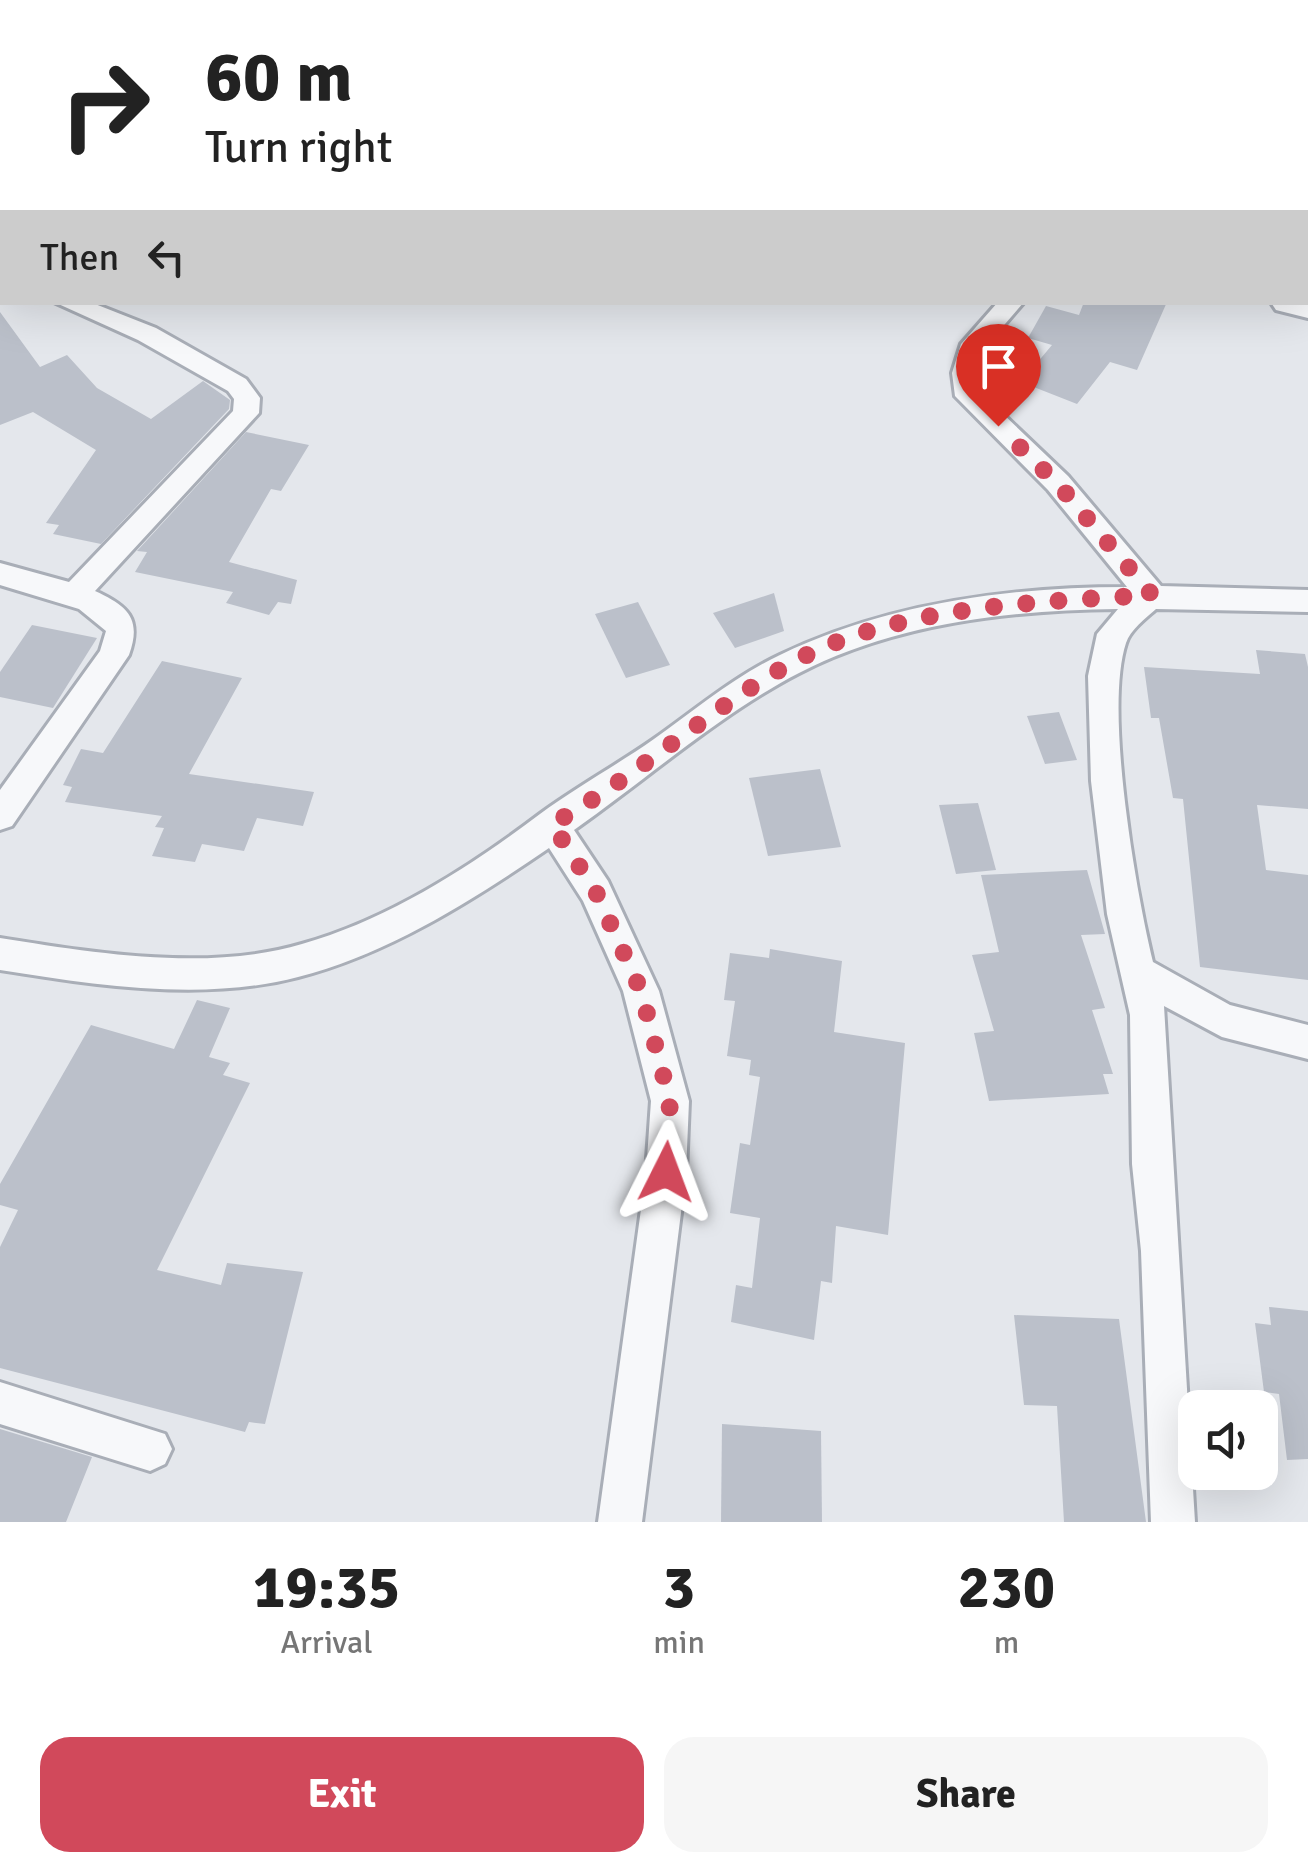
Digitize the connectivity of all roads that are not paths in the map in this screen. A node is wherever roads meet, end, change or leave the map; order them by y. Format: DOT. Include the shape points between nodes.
graph roads {
  1 [pos="74,305"];
  2 [pos="1009,305"];
  3 [pos="0,574"];
  4 [pos="75,594"];
  5 [pos="1152,595"];
  6 [pos="1308,601"];
  7 [pos="0,816"];
  8 [pos="552,824"];
  9 [pos="0,954"];
  10 [pos="1140,973"];
  11 [pos="1308,1042"];
  12 [pos="0,1404"];
  13 [pos="150,1449"];
  14 [pos="620,1522"];
  15 [pos="1173,1522"];
  1 -- 4 [label="street" via="146,334 238,384 247,398 246,413"];
  2 -- 5 [label="street" via="974,344 965,373 968,396 1058,484"];
  3 -- 4 [label="street"];
  4 -- 7 [label="street" via="116,617 121,630 114,655"];
  5 -- 6 [label="street"];
  5 -- 8 [label="street" via="1024,602 869,631 788,664"];
  5 -- 10 [label="street" via="1112,634 1104,676 1107,781 1124,914"];
  8 -- 9 [label="street" via="472,880 300,961 234,972"];
  8 -- 14 [label="street" via="596,892 641,991 670,1101"];
  10 -- 11 [label="street" via="1222,1020"];
  10 -- 15 [label="street" via="1148,1015"];
  12 -- 13 [label="street"];
}
